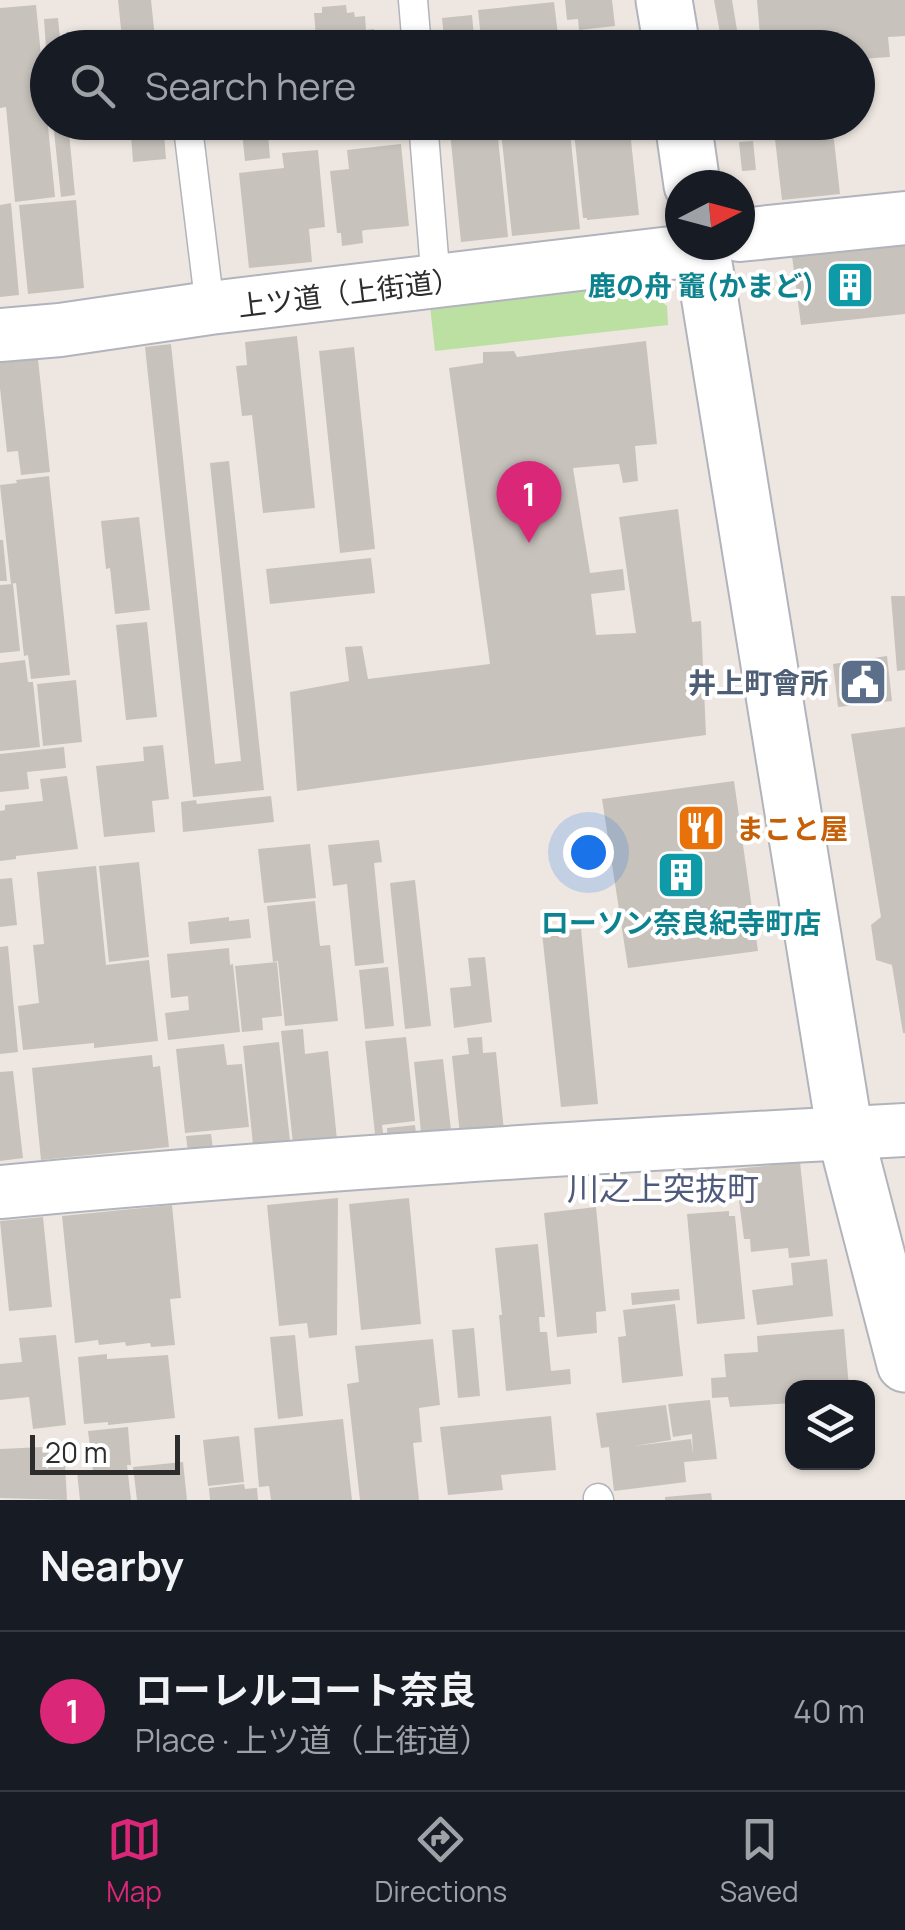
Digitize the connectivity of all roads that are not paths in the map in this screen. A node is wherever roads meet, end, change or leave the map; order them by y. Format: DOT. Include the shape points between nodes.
graph roads {
  1 [pos="413,0"];
  2 [pos="664,0"];
  3 [pos="416,30"];
  4 [pos="669,30"];
  5 [pos="189,140"];
  6 [pos="424,140"];
  7 [pos="686,140"];
  8 [pos="690,170"];
  9 [pos="905,218"];
  10 [pos="755,233"];
  11 [pos="665,254"];
  12 [pos="701,260"];
  13 [pos="436,282"];
  14 [pos="210,308"];
  15 [pos="0,335"];
  16 [pos="905,1130"];
  17 [pos="844,1132"];
  18 [pos="0,1192"];
  19 [pos="905,1364"];
  1 -- 3 [label="lane"];
  2 -- 4 [label="street"];
  5 -- 14 [label="lane"];
  6 -- 13 [label="lane"];
  7 -- 8 [label="street"];
  9 -- 10 [label="street"];
  11 -- 13 [label="street, 上ツ道（上街道）"];
  12 -- 17 [label="street"];
  13 -- 14 [label="street, 上ツ道（上街道）"];
  14 -- 15 [label="street, 上ツ道（上街道）"];
  16 -- 17 [label="street"];
  17 -- 18 [label="street" via="209,1172"];
  17 -- 19 [label="street"];
}
